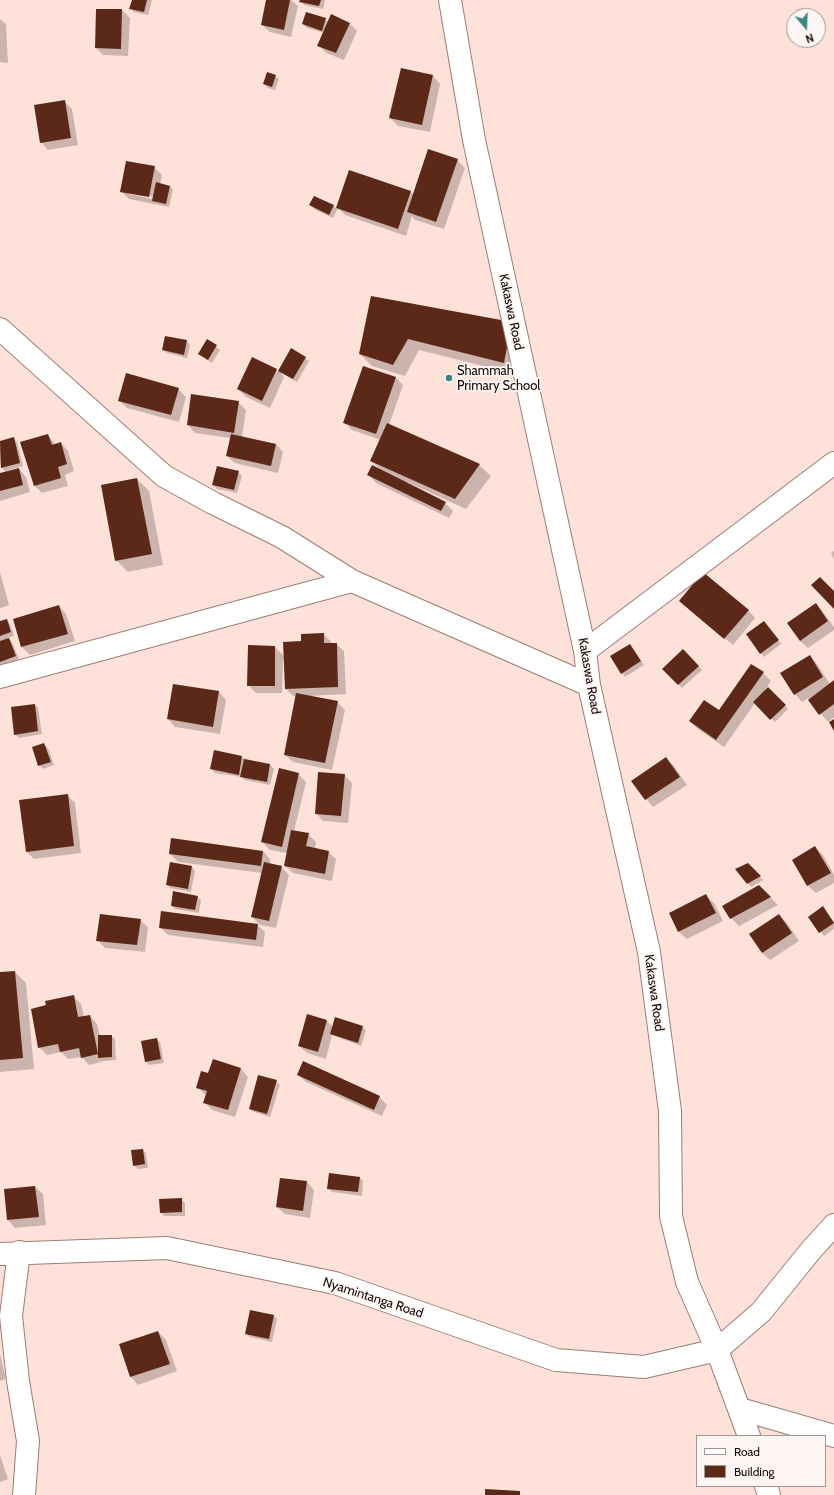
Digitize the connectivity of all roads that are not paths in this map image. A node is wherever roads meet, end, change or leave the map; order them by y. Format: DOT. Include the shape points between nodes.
graph roads {
  1 [pos="450,0"];
  2 [pos="0,329"];
  3 [pos="834,463"];
  4 [pos="352,581"];
  5 [pos="585,651"];
  6 [pos="0,677"];
  7 [pos="589,685"];
  8 [pos="834,1225"];
  9 [pos="9,1253"];
  10 [pos="717,1350"];
  11 [pos="740,1409"];
  12 [pos="749,1435"];
  13 [pos="834,1436"];
  14 [pos="24,1495"];
  1 -- 5 [label="street, Kakaswa Road" via="474,140"];
  2 -- 4 [label="street" via="164,476 282,537"];
  3 -- 5 [label="street"];
  4 -- 6 [label="street"];
  4 -- 7 [label="street"];
  5 -- 7 [label="street, Kakaswa Road"];
  7 -- 10 [label="street, Kakaswa Road" via="649,952 670,1111 671,1216 687,1282"];
  8 -- 10 [label="street" via="761,1312"];
  9 -- 10 [label="street, Nyamintanga Road" via="166,1248 335,1283 556,1360 644,1367"];
  9 -- 14 [label="street" via="10,1316 28,1441"];
  10 -- 11 [label="street, Kakaswa Road"];
  11 -- 12 [label="street, Kakaswa Road"];
  11 -- 13 [label="street"];
}
